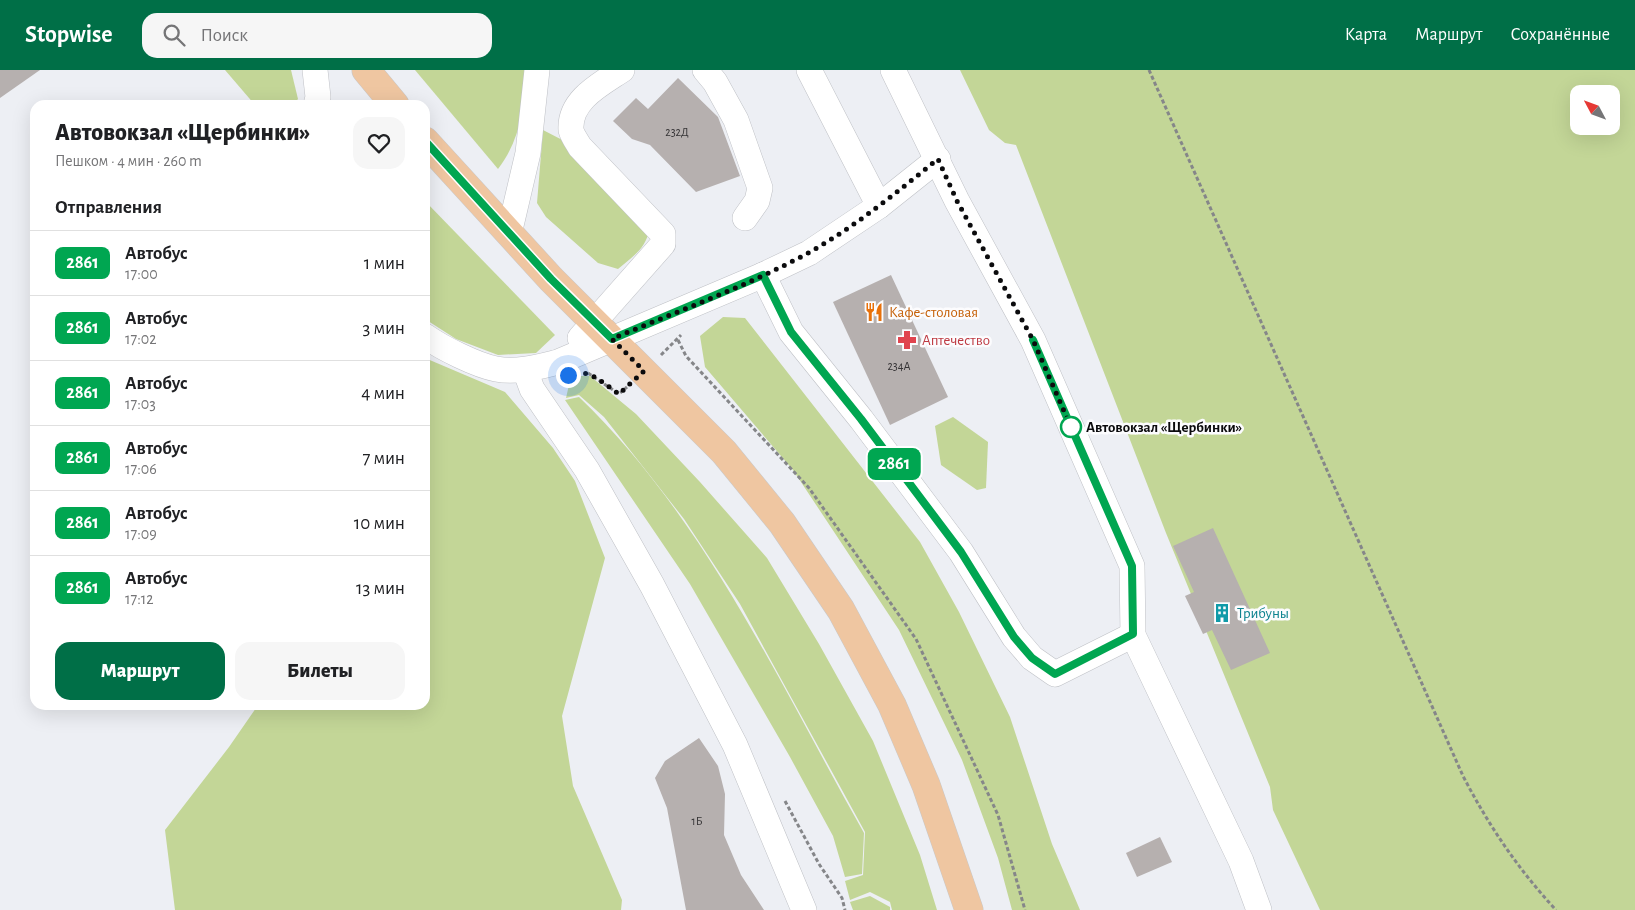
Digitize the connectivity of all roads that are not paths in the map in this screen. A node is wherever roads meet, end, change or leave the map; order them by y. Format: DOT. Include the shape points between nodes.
graph roads {
  1 [pos="315,70"];
  2 [pos="366,70"];
  3 [pos="538,70"];
  4 [pos="622,70"];
  5 [pos="705,70"];
  6 [pos="810,70"];
  7 [pos="893,70"];
  8 [pos="314,100"];
  9 [pos="391,100"];
  10 [pos="430,147"];
  11 [pos="938,159"];
  12 [pos="879,206"];
  13 [pos="745,218"];
  14 [pos="509,234"];
  15 [pos="763,275"];
  16 [pos="603,331"];
  17 [pos="430,339"];
  18 [pos="526,370"];
  19 [pos="1133,634"];
  20 [pos="804,910"];
  21 [pos="969,910"];
  22 [pos="1259,910"];
  1 -- 8 [label="street"];
  2 -- 9 [label="main road"];
  3 -- 14 [label="street" via="528,153"];
  4 -- 16 [label="street" via="588,92 574,110 571,131 580,147 663,234 663,244"];
  5 -- 13 [label="street" via="736,120 760,188 757,201"];
  6 -- 12 [label="street"];
  7 -- 11 [label="street"];
  10 -- 14 [label="main road"];
  11 -- 12 [label="street"];
  11 -- 19 [label="street" via="957,201 1033,340 1132,566"];
  12 -- 15 [label="street" via="809,253"];
  14 -- 16 [label="main road"];
  15 -- 16 [label="street"];
  15 -- 19 [label="street" via="791,332 961,552 1014,637 1032,658 1055,674"];
  16 -- 18 [label="street" via="570,367"];
  16 -- 21 [label="main road" via="729,459 782,522 841,610 907,740"];
  17 -- 18 [label="street" via="496,369"];
  18 -- 20 [label="street" via="532,389 587,470 661,603 734,744"];
  19 -- 22 [label="street" via="1241,861"];
}
